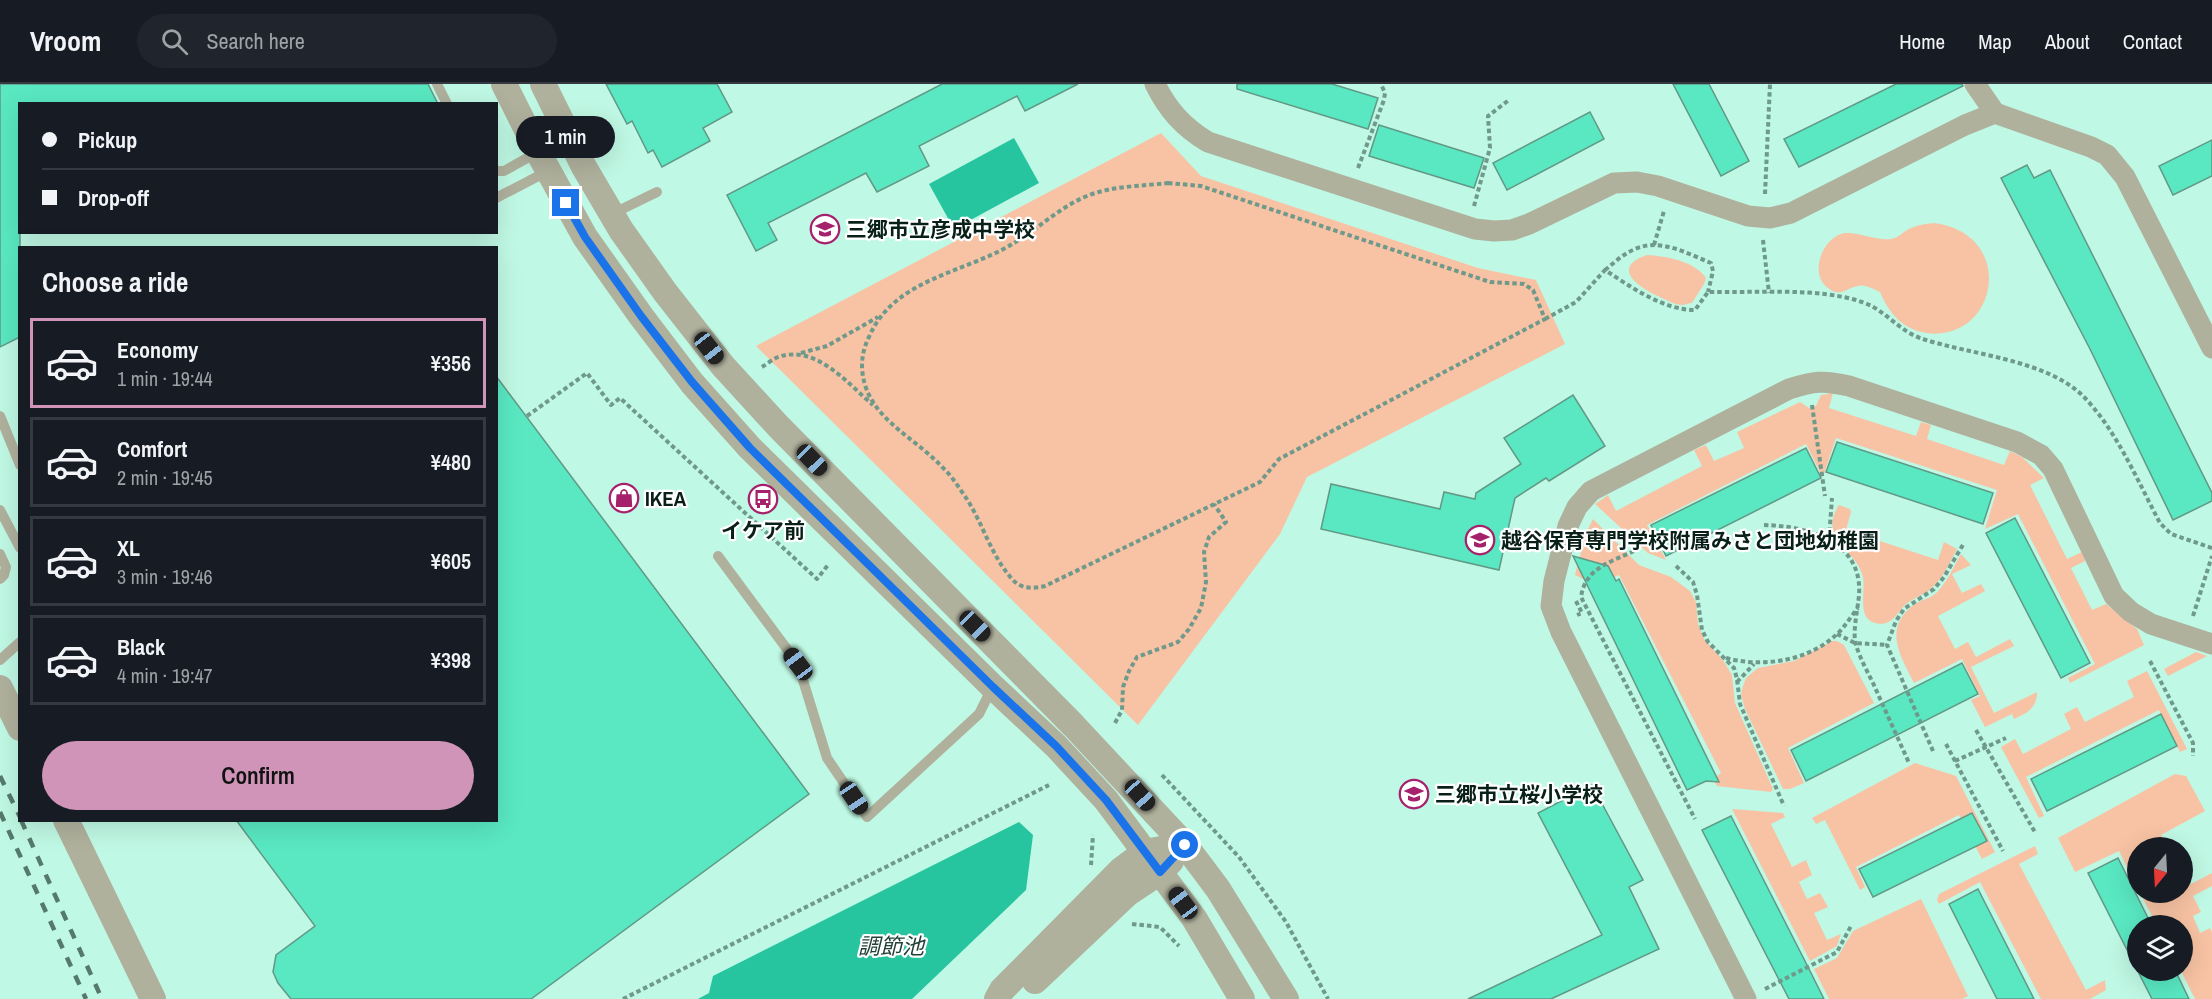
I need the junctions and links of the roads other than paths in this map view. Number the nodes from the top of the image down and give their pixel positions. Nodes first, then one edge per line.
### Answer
1 (437, 84) edge
2 (504, 84) edge
3 (543, 84) edge
4 (1155, 84) edge
5 (1975, 84) edge
6 (446, 102) edge
7 (1995, 113) junction
8 (543, 161) junction
9 (498, 171) edge
10 (657, 192) dead end
11 (498, 196) edge
12 (612, 214) junction
13 (2212, 348) edge
14 (0, 416) edge
15 (18, 460) edge
16 (0, 510) edge
17 (18, 544) edge
18 (0, 554) edge
19 (718, 556) dead end
20 (0, 579) edge
21 (18, 644) edge
22 (2212, 644) edge
23 (0, 660) edge
24 (993, 687) junction
25 (0, 688) edge
26 (18, 724) edge
27 (67, 822) edge
28 (1185, 845) junction
29 (1145, 852) junction
30 (1160, 872) junction
31 (1754, 994) edge
32 (153, 999) edge
33 (997, 999) edge
34 (1016, 999) edge
35 (1242, 999) edge
36 (1286, 999) edge

1 - 6 lane
2 - 8 street
3 - 12 street
4 - 7 street
5 - 7 street
7 - 13 street
8 - 9 lane
8 - 11 lane
8 - 24 street
10 - 12 lane
12 - 28 street
14 - 15 lane
16 - 17 lane
18 - 20 lane
19 - 24 lane
21 - 23 lane
22 - 31 street
24 - 29 street
25 - 26 street
27 - 32 street
28 - 29 street
28 - 30 street
28 - 36 street
29 - 30 street
29 - 33 street
30 - 34 street
30 - 35 street

